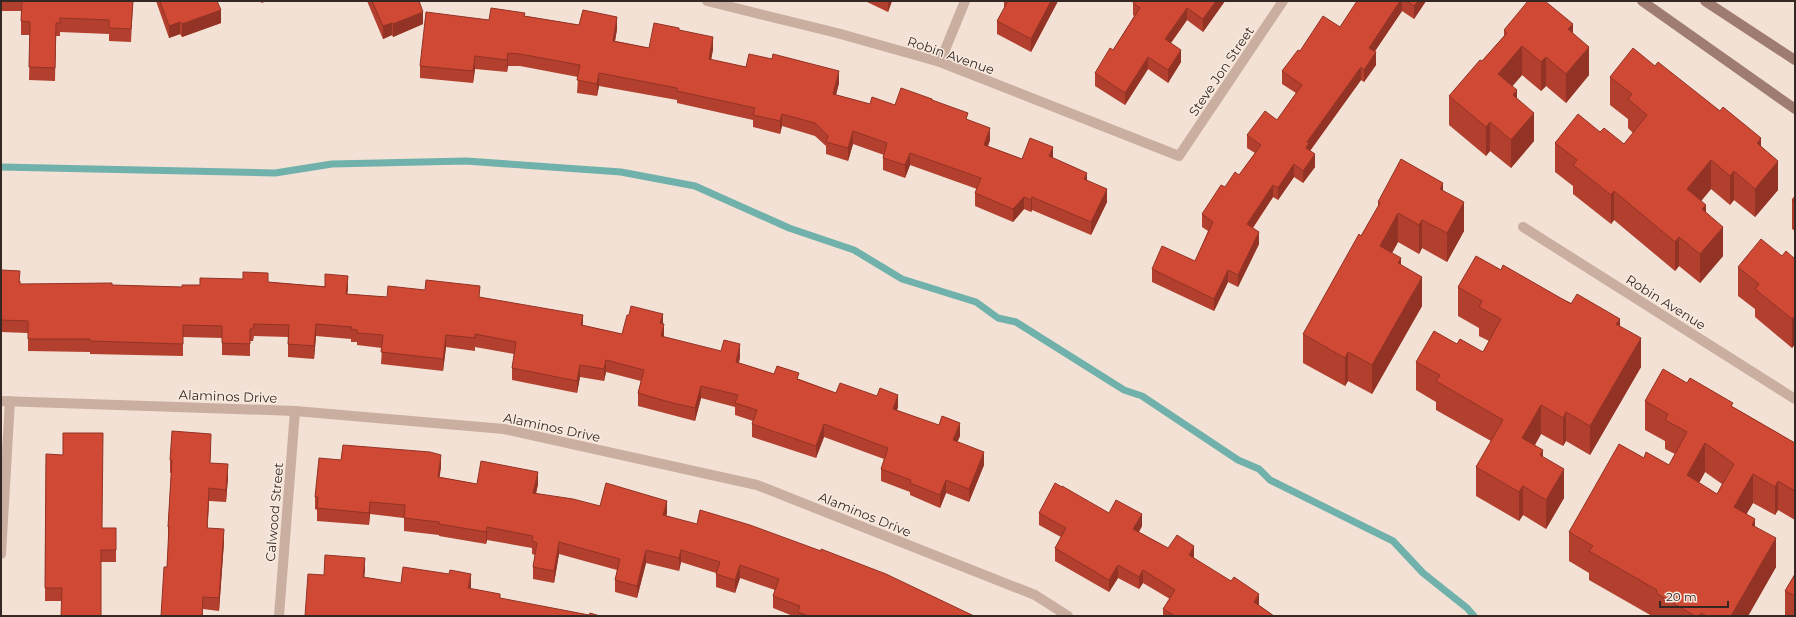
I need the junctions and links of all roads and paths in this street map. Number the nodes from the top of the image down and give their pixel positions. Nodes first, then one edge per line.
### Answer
1 (707, 1) edge
2 (965, 1) edge
3 (1283, 1) edge
4 (1642, 1) edge
5 (1704, 1) edge
6 (1795, 60) edge
7 (940, 62) junction
8 (1795, 109) edge
9 (1179, 156) joint
10 (1523, 227) dead end
11 (1795, 399) edge
12 (5, 401) edge
13 (295, 411) junction
14 (1, 554) edge
15 (279, 616) edge
16 (1068, 616) edge

1 - 7 street, Robin Avenue
2 - 7 street
3 - 9 street, Steve Jon Street
4 - 8 main road
5 - 6 main road
7 - 9 street, Robin Avenue
10 - 11 street, Robin Avenue
12 - 13 street, Alaminos Drive
12 - 14 street
13 - 15 street, Calwood Street
13 - 16 street, Alaminos Drive

